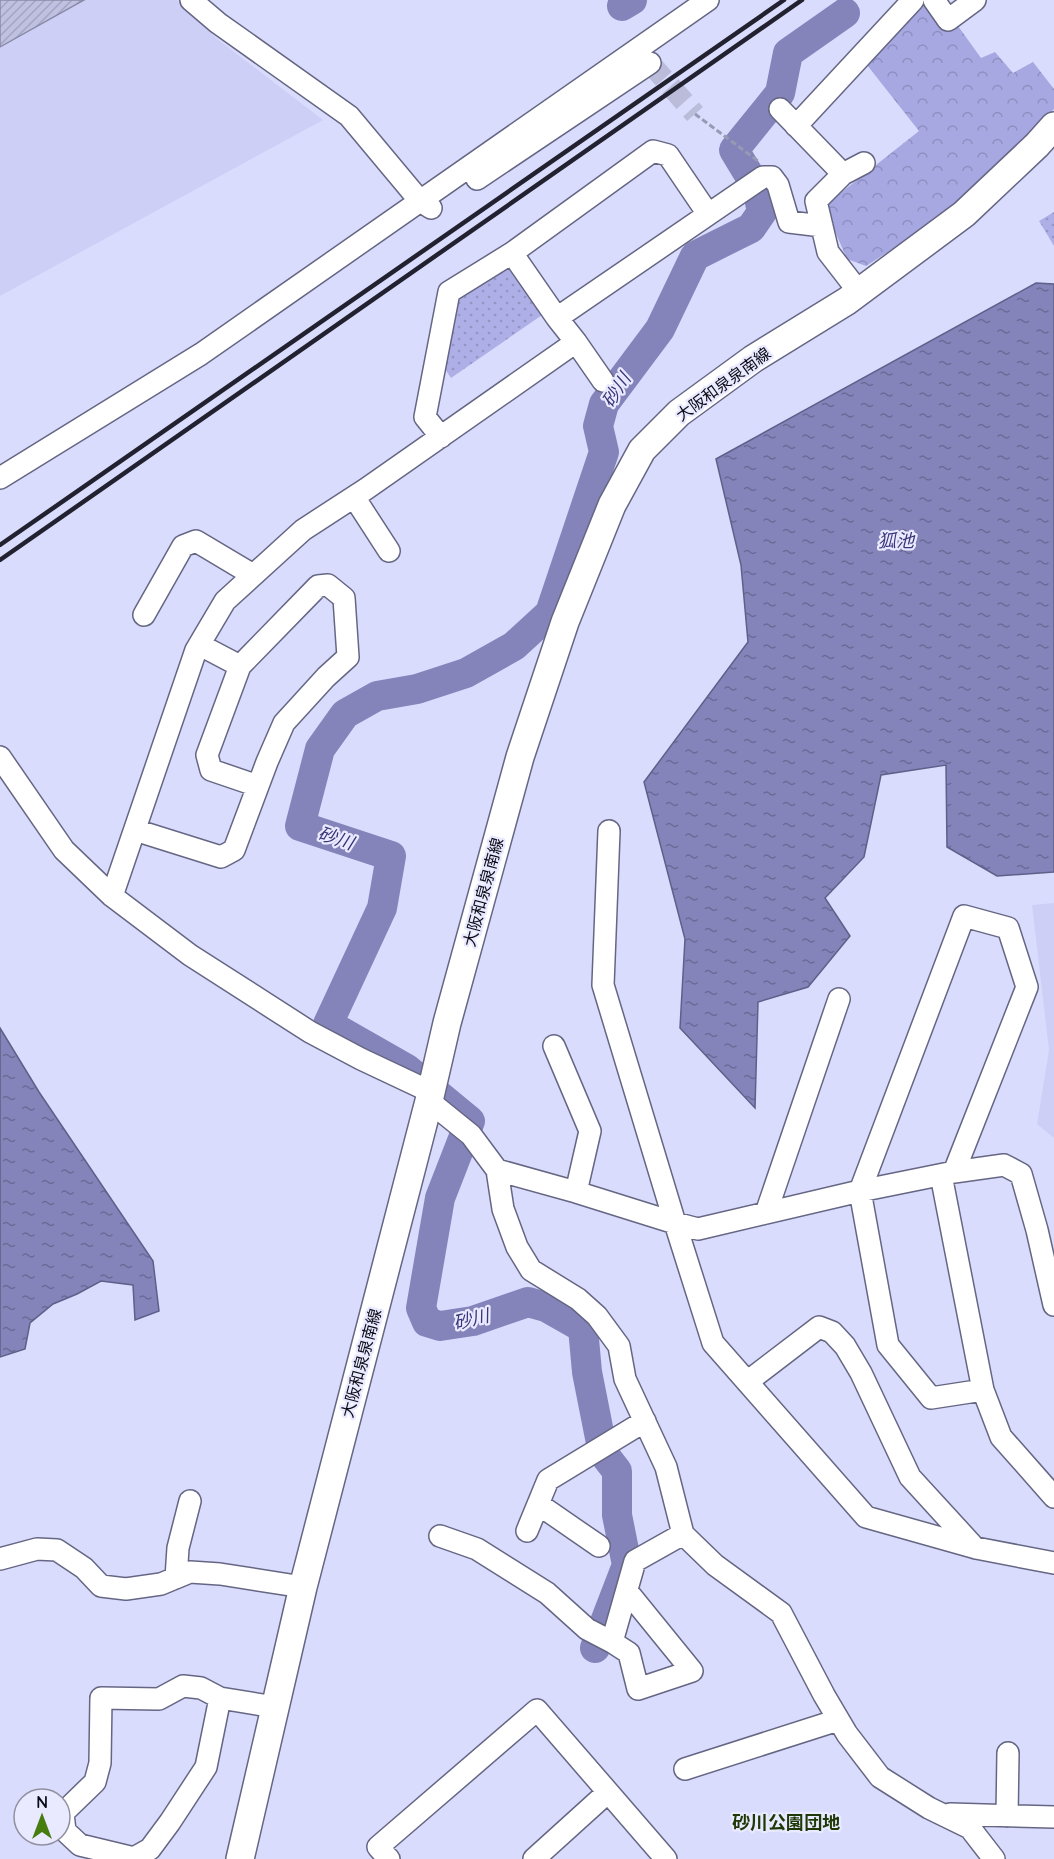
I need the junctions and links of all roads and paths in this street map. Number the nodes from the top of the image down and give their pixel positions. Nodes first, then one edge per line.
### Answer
1 (191, 0) edge
2 (708, 0) edge
3 (913, 0) edge
4 (934, 0) edge
5 (975, 0) edge
6 (650, 63) dead end
7 (780, 109) dead end
8 (695, 114) tunnel mouth
9 (796, 126) junction
10 (1054, 126) edge
11 (758, 161) dead end
12 (864, 163) dead end
13 (843, 174) junction
14 (420, 201) junction
15 (708, 214) junction
16 (822, 226) junction
17 (512, 253) junction
18 (859, 292) junction
19 (557, 318) junction
20 (576, 342) junction
21 (603, 381) dead end
22 (441, 437) junction
23 (0, 478) edge
24 (354, 496) junction
25 (389, 551) dead end
26 (253, 576) junction
27 (144, 615) dead end
28 (200, 645) junction
29 (240, 666) junction
30 (0, 757) edge
31 (258, 786) junction
32 (135, 830) junction
33 (609, 831) dead end
34 (112, 896) junction
35 (839, 999) dead end
36 (554, 1046) dead end
37 (430, 1097) junction
38 (497, 1170) junction
39 (947, 1174) junction
40 (860, 1191) junction
41 (576, 1192) junction
42 (766, 1213) junction
43 (675, 1223) junction
44 (1046, 1232) edge
45 (1054, 1305) edge
46 (747, 1382) junction
47 (983, 1389) junction
48 (645, 1421) junction
49 (1054, 1497) edge
50 (190, 1501) dead end
51 (538, 1504) junction
52 (527, 1531) dead end
53 (683, 1533) junction
54 (440, 1536) dead end
55 (599, 1546) dead end
56 (976, 1548) junction
57 (0, 1558) edge
58 (1054, 1563) edge
59 (176, 1578) junction
60 (303, 1587) junction
61 (627, 1591) junction
62 (612, 1642) junction
63 (220, 1698) junction
64 (275, 1707) junction
65 (838, 1720) junction
66 (1008, 1753) dead end
67 (685, 1769) dead end
68 (608, 1792) junction
69 (943, 1814) junction
70 (1007, 1816) junction
71 (1054, 1817) edge
72 (664, 1858) edge
73 (240, 1859) edge
74 (389, 1859) edge
75 (534, 1859) edge
76 (994, 1859) edge

1 - 14 street
2 - 14 street
3 - 9 street
4 - 5 street
6 - 14 street
7 - 9 street
8 - 11 path
9 - 13 street
10 - 18 main road, 大阪和泉泉南線
12 - 13 street
13 - 16 street
14 - 23 street
15 - 16 street
15 - 17 street
15 - 19 street
16 - 18 street
17 - 19 street
17 - 22 street
18 - 37 main road, 大阪和泉泉南線
19 - 20 street
20 - 21 street
20 - 22 street
22 - 24 street
24 - 25 street
24 - 26 street
26 - 27 street
26 - 28 street
28 - 29 street
28 - 32 street
29 - 31 street
29 - 31 street
30 - 34 street
31 - 32 street
32 - 34 street
33 - 43 street
34 - 37 street
35 - 42 street
36 - 41 street
37 - 38 street
37 - 60 main road, 大阪和泉泉南線
38 - 41 street
38 - 48 street
39 - 40 street
39 - 40 street
39 - 44 street
39 - 47 street
40 - 42 street
40 - 47 street
41 - 43 street
42 - 43 street
43 - 46 street
44 - 45 street
46 - 56 street
46 - 56 street
47 - 49 street
48 - 51 street
48 - 53 street
50 - 59 street
51 - 52 street
51 - 55 street
53 - 61 street
53 - 65 street
54 - 62 street
56 - 58 street
57 - 59 street
59 - 60 street
60 - 64 main road, 大阪和泉泉南線
61 - 62 street
61 - 62 street
63 - 63 street
63 - 64 street
64 - 73 main road, 大阪和泉泉南線
65 - 67 street
65 - 69 street
66 - 70 street
68 - 72 street
68 - 74 street
68 - 75 street
69 - 70 street
69 - 76 street
70 - 71 street

